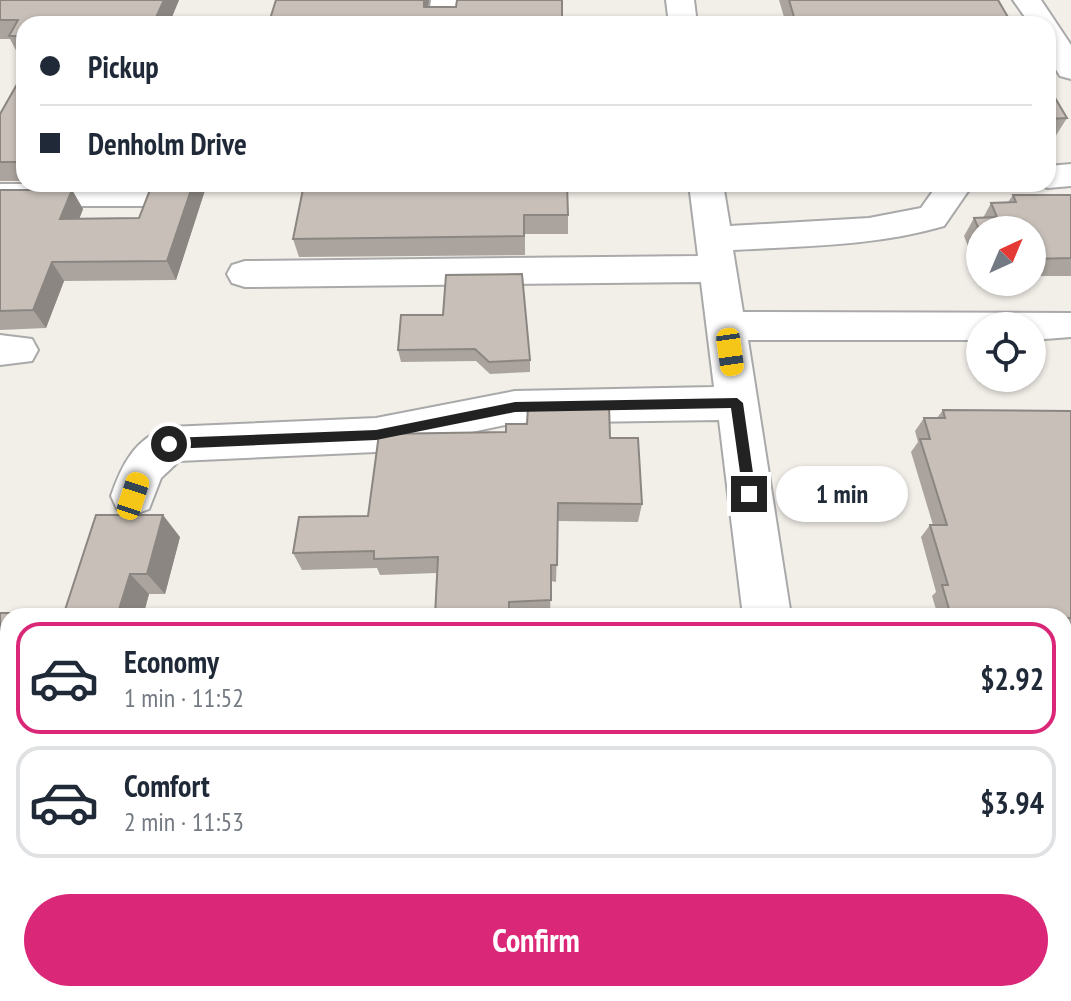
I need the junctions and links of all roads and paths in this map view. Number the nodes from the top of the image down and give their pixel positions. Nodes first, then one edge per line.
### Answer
1 (1056, 45) edge
2 (1071, 70) edge
3 (707, 192) edge
4 (950, 192) edge
5 (0, 195) edge
6 (162, 195) edge
7 (716, 254) junction
8 (245, 274) dead end
9 (1046, 325) edge
10 (1063, 325) dead end
11 (726, 326) junction
12 (966, 326) edge
13 (737, 403) junction
14 (133, 496) dead end
15 (766, 608) edge

1 - 2 street
3 - 7 street
4 - 7 street
5 - 6 street
7 - 8 street
7 - 11 street
9 - 10 street
11 - 12 street
11 - 13 street
13 - 14 street
13 - 15 street

